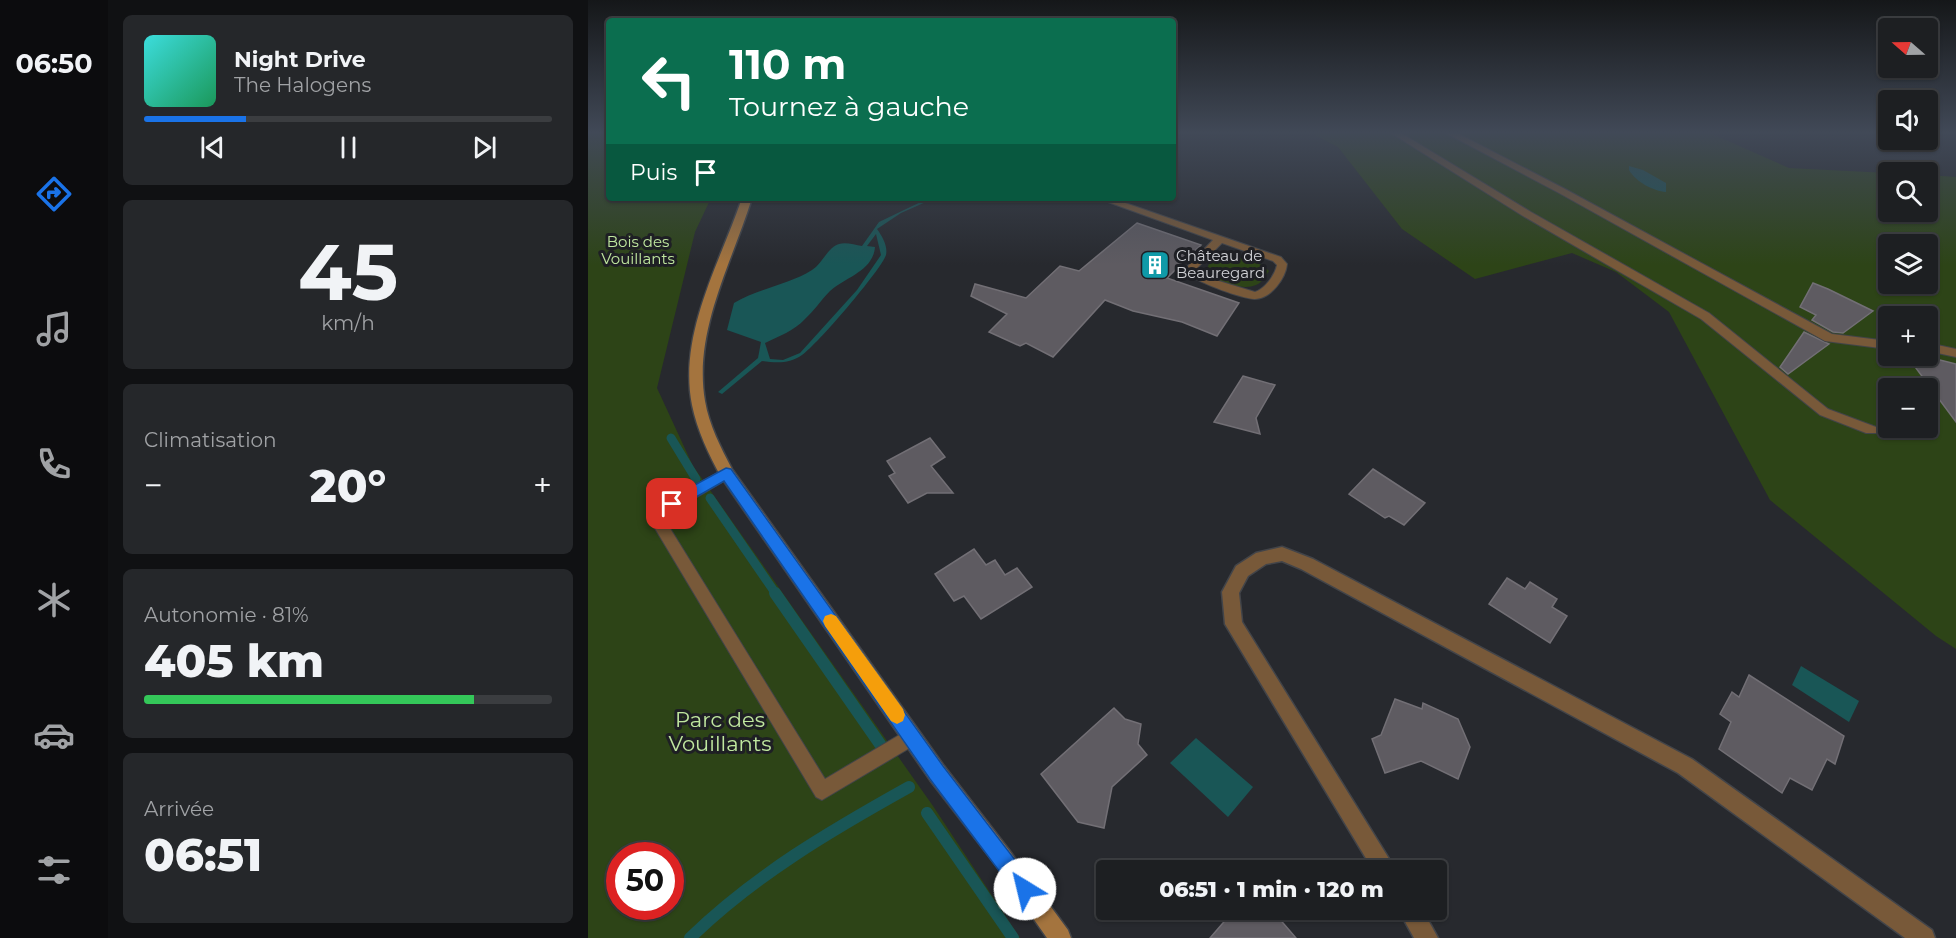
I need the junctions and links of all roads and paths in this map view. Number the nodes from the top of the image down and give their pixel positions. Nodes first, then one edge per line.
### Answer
1 (1466, 177) edge
2 (1535, 177) edge
3 (746, 201) edge
4 (1111, 201) edge
5 (1220, 239) junction
6 (1878, 344) edge
7 (1938, 349) edge
8 (1956, 353) edge
9 (1871, 430) dead end
10 (726, 473) junction
11 (912, 737) junction
12 (1379, 860) edge
13 (1416, 920) edge
14 (1060, 938) edge
15 (1427, 938) edge
16 (1924, 938) edge

1 - 9 lane
2 - 6 lane
3 - 10 main road
4 - 5 lane
5 - 5 lane
7 - 8 lane
10 - 11 main road
10 - 11 lane
11 - 14 main road
12 - 16 street
13 - 15 street

